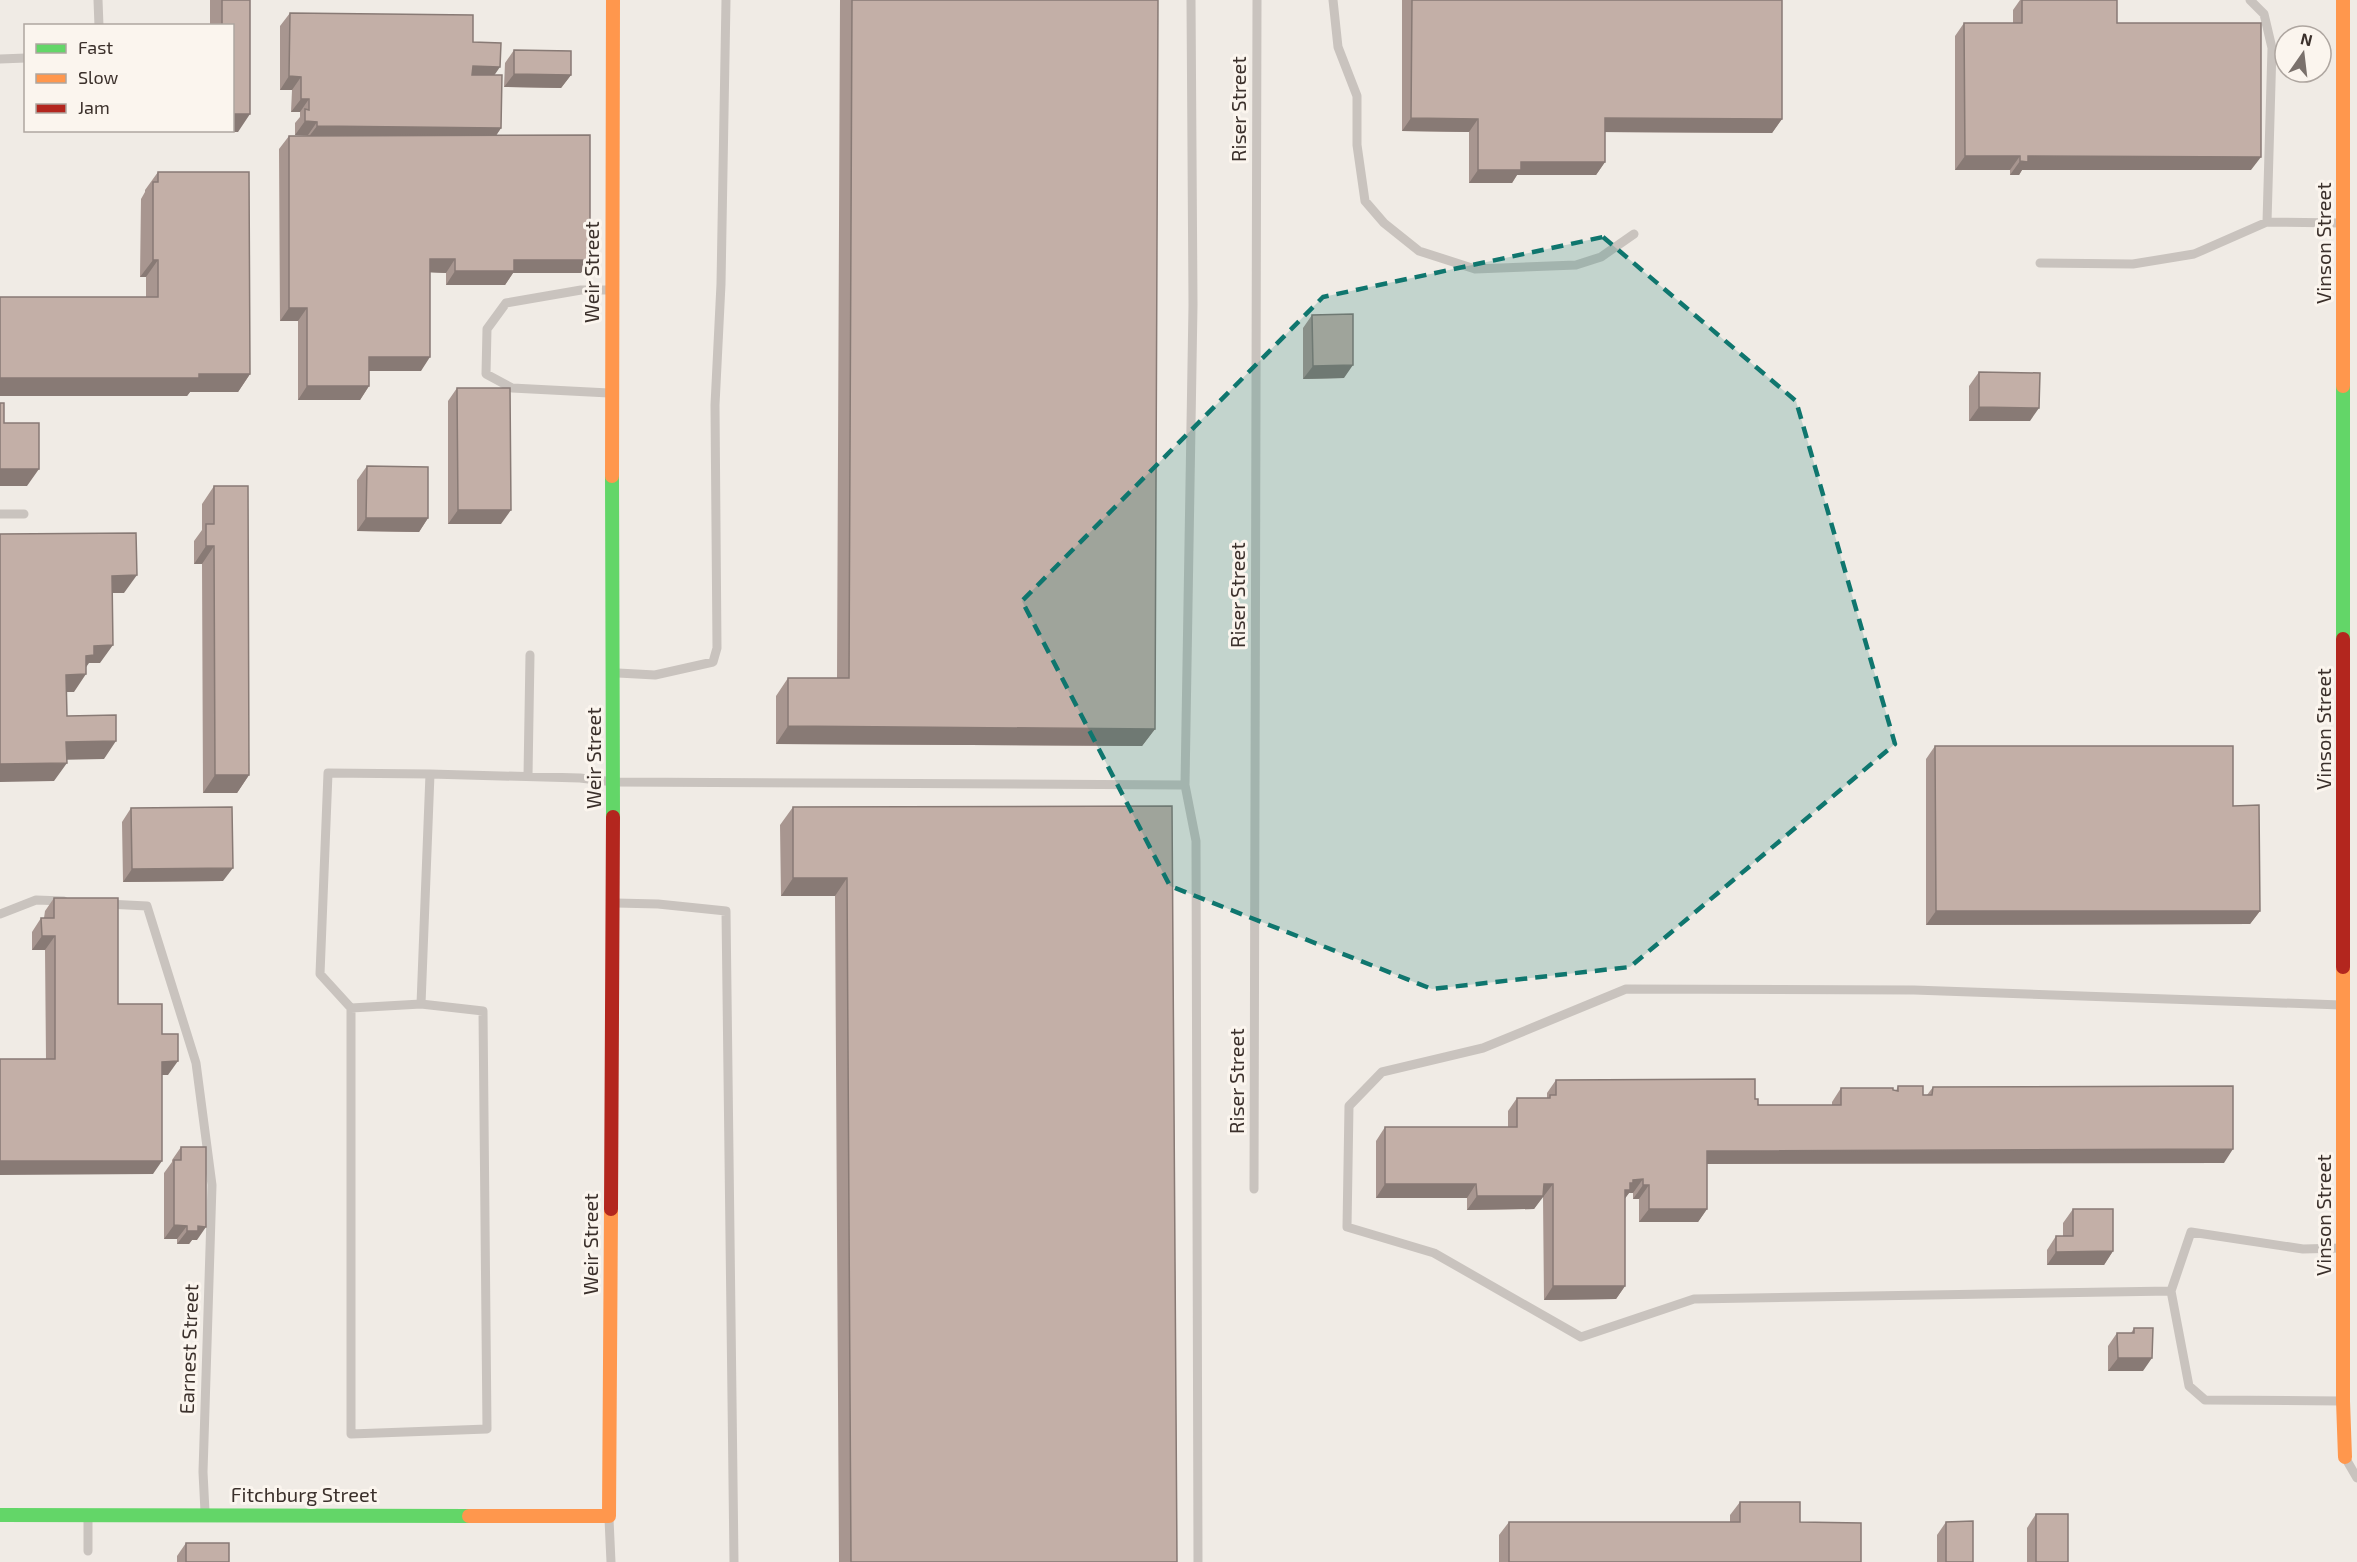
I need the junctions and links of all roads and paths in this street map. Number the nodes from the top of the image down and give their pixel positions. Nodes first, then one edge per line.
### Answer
1 (98, 0) edge
2 (613, 0) edge
3 (726, 0) edge
4 (1191, 0) edge
5 (1257, 0) edge
6 (1332, 0) edge
7 (2250, 0) edge
8 (2343, 0) edge
9 (99, 24) edge
10 (24, 58) edge
11 (0, 59) edge
12 (2267, 222) junction
13 (2344, 223) junction
14 (1634, 234) dead end
15 (2040, 263) dead end
16 (612, 290) junction
17 (611, 393) junction
18 (0, 514) edge
19 (24, 514) dead end
20 (530, 655) dead end
21 (614, 673) junction
22 (430, 774) junction
23 (528, 777) junction
24 (614, 782) junction
25 (1185, 785) junction
26 (69, 901) edge
27 (92, 903) edge
28 (613, 903) junction
29 (0, 914) edge
30 (421, 1004) junction
31 (2343, 1005) junction
32 (351, 1008) junction
33 (1254, 1189) dead end
34 (2343, 1248) junction
35 (2171, 1292) junction
36 (2343, 1401) junction
37 (2345, 1457) joint
38 (2357, 1478) edge
39 (0, 1515) edge
40 (88, 1515) junction
41 (205, 1515) junction
42 (609, 1516) junction
43 (88, 1551) dead end
44 (610, 1562) edge
45 (734, 1562) edge
46 (1198, 1562) edge

1 - 9 lane
2 - 16 street, Weir Street
3 - 21 lane
4 - 25 lane
5 - 33 lane, Riser Street
6 - 14 lane
7 - 12 lane
8 - 13 street, Vinson Street
10 - 11 lane
12 - 13 lane
12 - 15 lane
13 - 31 street, Vinson Street
16 - 17 street, Weir Street
16 - 17 lane
17 - 21 street, Weir Street
18 - 19 lane
20 - 23 lane
21 - 24 street, Weir Street
22 - 23 lane
22 - 30 lane
22 - 32 lane
23 - 24 lane
24 - 25 lane
24 - 28 street, Weir Street
25 - 46 lane
26 - 29 lane
27 - 41 lane, Earnest Street
28 - 42 street, Weir Street
28 - 45 lane
30 - 32 lane
30 - 32 lane
31 - 34 street, Vinson Street
31 - 35 lane
34 - 35 lane
34 - 36 street, Vinson Street
35 - 36 lane
36 - 37 street, Vinson Street
37 - 38 lane
39 - 40 street, Fitchburg Street
40 - 41 street, Fitchburg Street
40 - 43 lane
41 - 42 street, Fitchburg Street
42 - 44 lane

